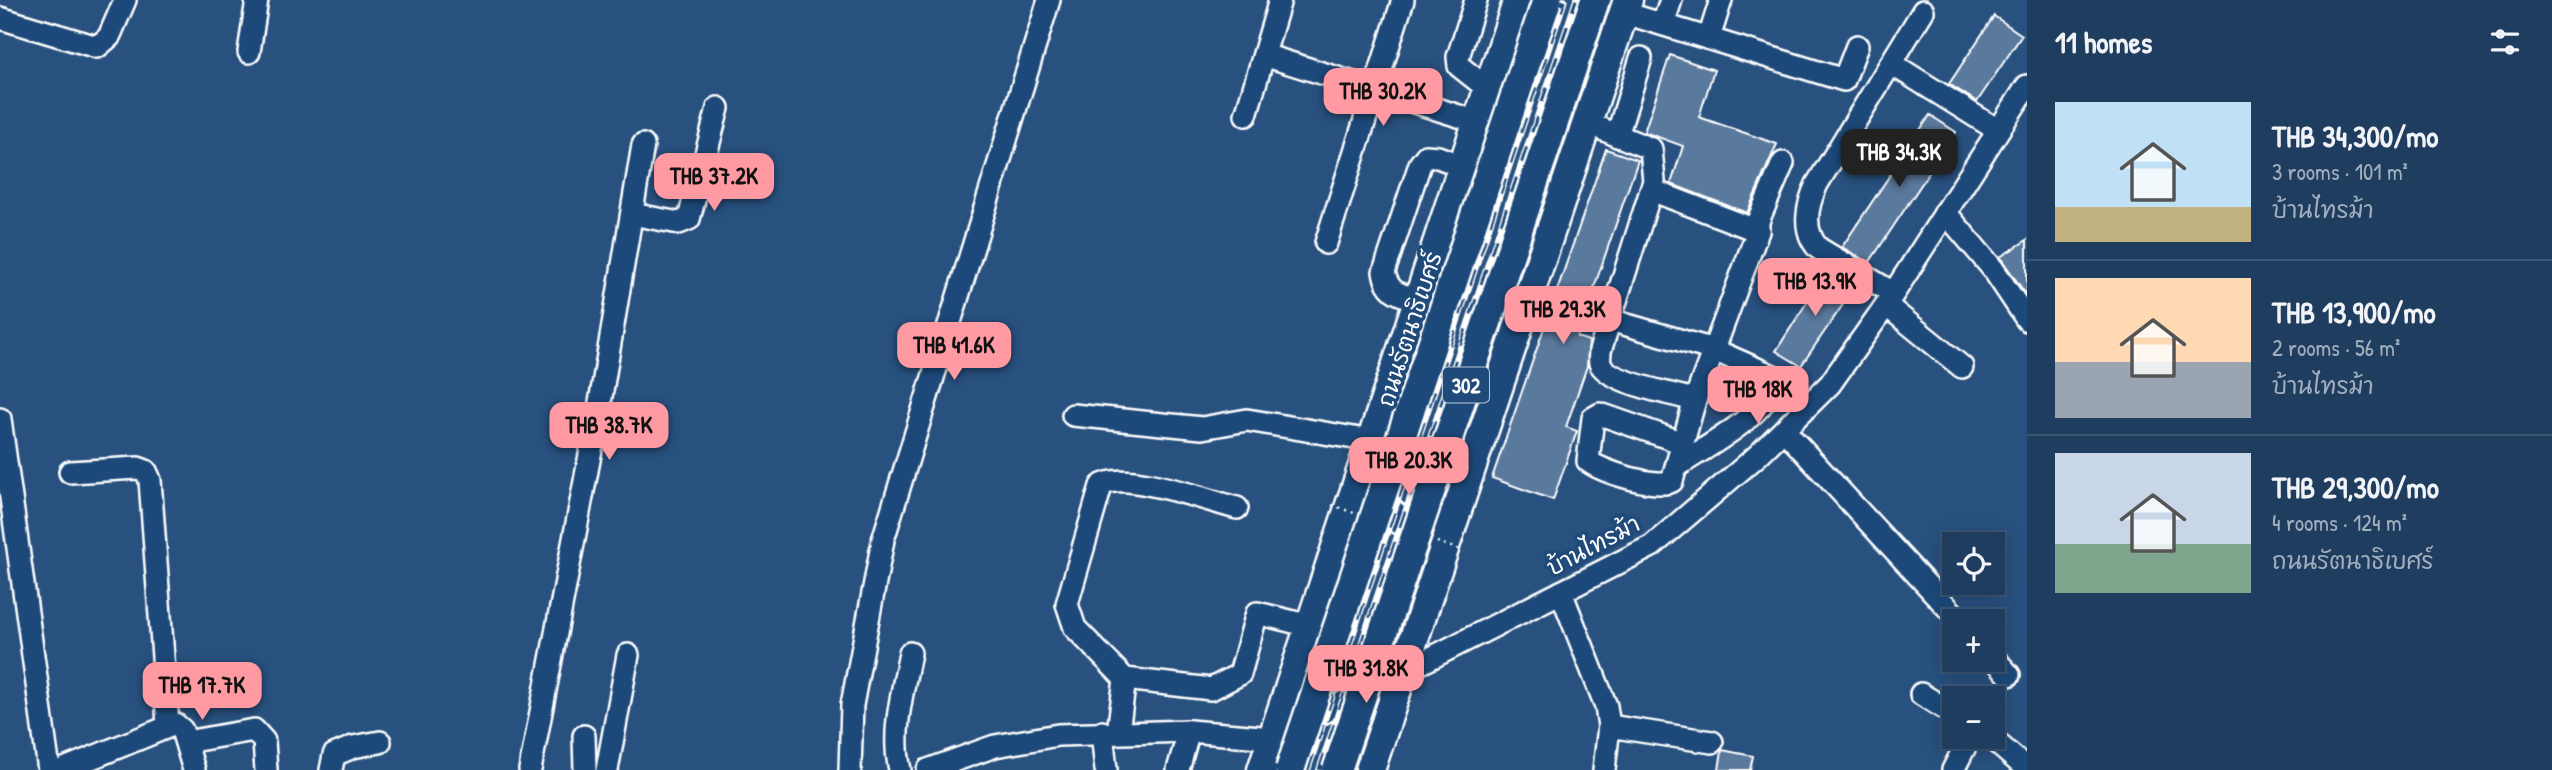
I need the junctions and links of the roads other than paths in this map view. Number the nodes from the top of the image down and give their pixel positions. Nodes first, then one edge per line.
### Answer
1 (125, 0) edge
2 (257, 0) edge
3 (1049, 0) edge
4 (1280, 0) edge
5 (1403, 0) edge
6 (1476, 0) edge
7 (1518, 0) edge
8 (1547, 0) edge
9 (1595, 0) edge
10 (1671, 0) edge
11 (1721, 0) edge
12 (1626, 6) edge
13 (6, 12) edge
14 (1923, 12) dead end
15 (1663, 24) junction
16 (1709, 38) junction
17 (1857, 46) dead end
18 (249, 52) dead end
19 (1264, 55) junction
20 (1641, 58) dead end
21 (1892, 64) junction
22 (2027, 86) edge
23 (1488, 89) junction
24 (1373, 91) junction
25 (718, 108) dead end
26 (1246, 115) dead end
27 (1478, 122) junction
28 (1587, 123) junction
29 (1996, 129) junction
30 (1617, 136) junction
31 (643, 145) dead end
32 (1783, 163) dead end
33 (1464, 167) junction
34 (1651, 190) junction
35 (1945, 212) junction
36 (632, 214) junction
37 (1758, 230) junction
38 (1326, 243) dead end
39 (1889, 299) junction
40 (1418, 300) junction
41 (1610, 320) junction
42 (2027, 320) edge
43 (1714, 350) junction
44 (1962, 368) dead end
45 (1695, 400) junction
46 (1073, 415) dead end
47 (0, 419) edge
48 (1784, 430) junction
49 (1683, 443) junction
50 (1369, 450) junction
51 (1676, 467) junction
52 (70, 472) dead end
53 (1465, 493) junction
54 (1237, 508) dead end
55 (1560, 592) junction
56 (1949, 609) edge
57 (1310, 626) junction
58 (910, 653) dead end
59 (628, 655) dead end
60 (2005, 670) edge
61 (1402, 675) junction
62 (2009, 675) dead end
63 (1125, 679) junction
64 (1921, 694) dead end
65 (1942, 707) edge
66 (168, 725) junction
67 (1609, 726) junction
68 (1189, 731) junction
69 (1110, 732) junction
70 (584, 736) dead end
71 (1273, 738) junction
72 (186, 742) junction
73 (380, 742) dead end
74 (1712, 742) dead end
75 (1964, 749) edge
76 (2004, 749) edge
77 (845, 769) edge
78 (2027, 769) edge
79 (49, 770) edge
80 (62, 770) edge
81 (194, 770) edge
82 (266, 770) edge
83 (331, 770) edge
84 (530, 770) edge
85 (585, 770) edge
86 (607, 770) edge
87 (900, 770) edge
88 (928, 770) edge
89 (1106, 770) edge
90 (1178, 770) edge
91 (1262, 770) edge
92 (1290, 770) edge
93 (1337, 770) edge
94 (1370, 770) edge
95 (1604, 770) edge
96 (1953, 770) edge

1 - 13 street
2 - 18 street
3 - 77 street
4 - 19 street
5 - 24 street
6 - 23 street
7 - 23 main road, ถนนรัตนาธิเบศร์
8 - 92 main road, ถนนรัตนาธิเบศร์ / 302, bridge
9 - 93 main road, 302, bridge
10 - 15 street
11 - 16 street
12 - 15 street
12 - 28 main road, 302
14 - 21 street
15 - 16 street
16 - 17 street
19 - 24 street
19 - 26 street
20 - 30 street
21 - 29 street
21 - 39 street
22 - 29 street, บ้านไทรม้า
23 - 27 main road, ถนนรัตนาธิเบศร์
24 - 27 street
24 - 38 street
25 - 36 street
27 - 33 main road, ถนนรัตนาธิเบศร์
28 - 30 street
28 - 53 main road, 302
29 - 35 street, บ้านไทรม้า
30 - 34 street
31 - 36 street
32 - 37 street
33 - 40 main road, ถนนรัตนาธิเบศร์
33 - 40 street
34 - 37 street
34 - 41 street
35 - 39 street, บ้านไทรม้า
35 - 42 street
36 - 84 street
37 - 43 street
39 - 44 street
39 - 48 street, บ้านไทรม้า
40 - 50 main road, ถนนรัตนาธิเบศร์
41 - 43 street
41 - 45 street
43 - 45 street
43 - 51 street
45 - 49 street
46 - 50 street
47 - 79 street
48 - 55 street, บ้านไทรม้า
48 - 56 street
49 - 51 street
49 - 51 street
50 - 53 main road
50 - 57 main road, ถนนรัตนาธิเบศร์
52 - 66 street
53 - 61 main road, 302
54 - 63 street
55 - 61 street, บ้านไทรม้า
55 - 67 street
57 - 63 street
57 - 71 main road, ถนนรัตนาธิเบศร์
58 - 87 street
59 - 86 street
60 - 62 street
61 - 71 street
61 - 94 main road, 302
63 - 69 street
64 - 65 street
66 - 72 street
66 - 80 street
67 - 74 street
67 - 95 street
68 - 69 street
68 - 71 street
68 - 90 street
69 - 88 street
69 - 89 street
70 - 85 street
71 - 91 main road, ถนนรัตนาธิเบศร์
72 - 81 street
72 - 82 street
73 - 83 street
75 - 96 street
76 - 78 street

